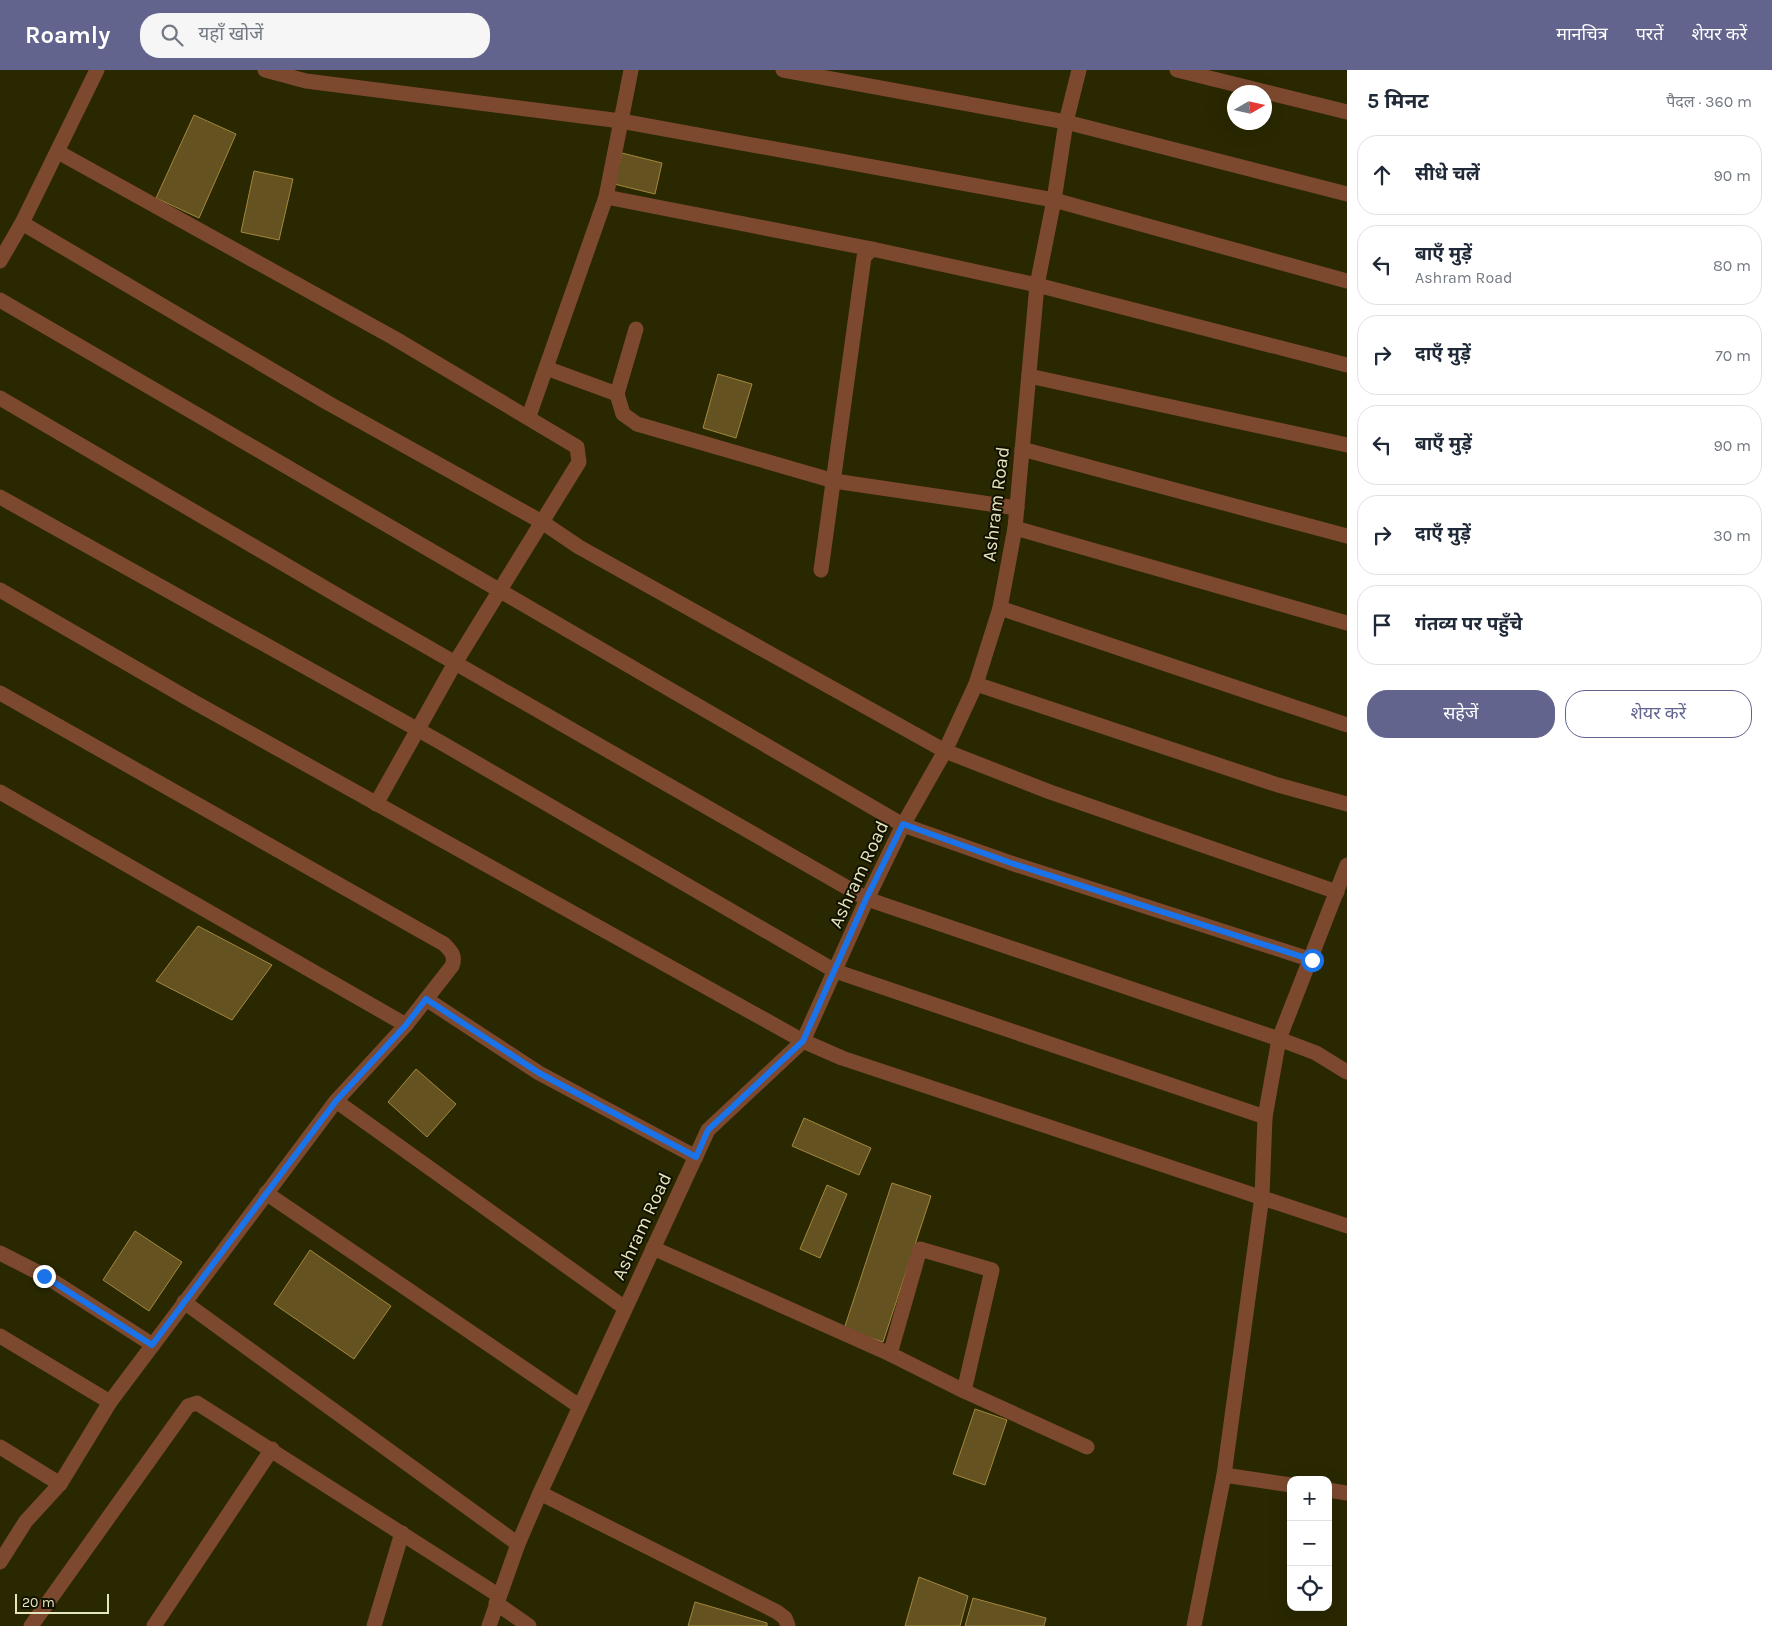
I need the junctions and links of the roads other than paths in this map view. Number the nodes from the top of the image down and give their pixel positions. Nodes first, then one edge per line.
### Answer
1 (98, 70) edge
2 (265, 70) edge
3 (631, 70) edge
4 (783, 70) edge
5 (1079, 70) edge
6 (1177, 70) edge
7 (1347, 112) edge
8 (621, 120) junction
9 (1066, 122) junction
10 (58, 152) junction
11 (1347, 194) edge
12 (606, 197) junction
13 (1054, 200) junction
14 (22, 223) junction
15 (872, 249) junction
16 (0, 261) edge
17 (1347, 281) edge
18 (1038, 285) junction
19 (0, 300) edge
20 (636, 329) dead end
21 (1347, 365) edge
22 (546, 368) junction
23 (1029, 376) junction
24 (617, 394) junction
25 (0, 398) edge
26 (529, 416) junction
27 (1347, 445) edge
28 (1022, 449) junction
29 (834, 481) junction
30 (0, 497) edge
31 (1017, 508) junction
32 (542, 522) junction
33 (1015, 528) junction
34 (1347, 536) edge
35 (821, 570) dead end
36 (0, 590) edge
37 (499, 591) junction
38 (1000, 608) junction
39 (1347, 623) edge
40 (455, 663) junction
41 (976, 684) junction
42 (0, 693) edge
43 (1347, 725) edge
44 (418, 730) junction
45 (945, 751) junction
46 (0, 792) edge
47 (376, 804) junction
48 (1347, 804) edge
49 (903, 824) junction
50 (1347, 865) edge
51 (1337, 892) junction
52 (866, 899) junction
53 (1312, 960) junction
54 (835, 971) junction
55 (426, 999) junction
56 (406, 1025) junction
57 (1279, 1039) junction
58 (803, 1041) junction
59 (1347, 1072) edge
60 (336, 1101) junction
61 (1265, 1117) junction
62 (696, 1157) junction
63 (266, 1193) junction
64 (1262, 1196) junction
65 (1347, 1226) edge
66 (653, 1248) junction
67 (0, 1253) edge
68 (184, 1302) junction
69 (625, 1308) junction
70 (0, 1336) edge
71 (152, 1345) junction
72 (890, 1354) junction
73 (964, 1391) junction
74 (110, 1402) junction
75 (579, 1406) junction
76 (0, 1447) edge
77 (1087, 1447) dead end
78 (272, 1449) junction
79 (1224, 1475) junction
80 (60, 1484) junction
81 (1287, 1484) edge
82 (1332, 1491) edge
83 (540, 1493) junction
84 (1347, 1493) edge
85 (402, 1533) junction
86 (518, 1544) junction
87 (1, 1558) edge
88 (497, 1599) junction
89 (31, 1626) edge
90 (154, 1626) edge
91 (374, 1626) edge
92 (489, 1626) edge
93 (529, 1626) edge
94 (788, 1626) edge
95 (1194, 1626) edge

1 - 10 street
2 - 8 street
3 - 8 street
4 - 9 street
5 - 9 street, Ashram Road
6 - 7 street
8 - 12 street
8 - 13 street
9 - 11 street
9 - 13 street, Ashram Road
10 - 14 street
10 - 26 street
12 - 15 street
12 - 22 street
13 - 17 street
13 - 18 street, Ashram Road
14 - 16 street
14 - 32 street
15 - 18 street
15 - 29 street
18 - 21 street
18 - 23 street, Ashram Road
19 - 37 street
20 - 24 street
22 - 24 street
22 - 26 street
23 - 27 street
23 - 28 street, Ashram Road
24 - 29 street
25 - 40 street
26 - 32 street
28 - 31 street, Ashram Road
28 - 34 street
29 - 31 street
29 - 35 street
30 - 44 street
31 - 33 street, Ashram Road
32 - 37 street
32 - 45 street
33 - 38 street, Ashram Road
33 - 39 street
36 - 47 street
37 - 40 street
37 - 49 street
38 - 41 street, Ashram Road
38 - 43 street
40 - 44 street
40 - 52 street
41 - 45 street, Ashram Road
41 - 48 street
42 - 55 street
44 - 47 street
44 - 54 street
45 - 49 street, Ashram Road
45 - 51 street
46 - 56 street
47 - 58 street
49 - 52 street, Ashram Road
49 - 53 street
50 - 51 street
51 - 53 street
52 - 54 street, Ashram Road
52 - 57 street
53 - 57 street
54 - 58 street, Ashram Road
54 - 61 street
55 - 56 street
55 - 62 street
56 - 60 street
57 - 59 street
57 - 61 street
58 - 62 street, Ashram Road
58 - 64 street
60 - 63 street
60 - 69 street
61 - 64 street
62 - 66 street, Ashram Road
63 - 68 street
63 - 75 street
64 - 65 street
64 - 79 street
66 - 69 street, Ashram Road
66 - 72 street
67 - 71 street
68 - 71 street
68 - 86 street
69 - 75 street, Ashram Road
70 - 74 street
71 - 74 street
72 - 73 street
72 - 73 street
73 - 77 street
74 - 80 street
75 - 83 street, Ashram Road
76 - 80 street
78 - 85 street
78 - 89 street
78 - 90 street
79 - 81 street
79 - 95 street
80 - 87 street
82 - 84 street
83 - 86 street, Ashram Road
83 - 94 street
85 - 88 street
85 - 91 street
86 - 88 street, Ashram Road
88 - 92 street, Ashram Road
88 - 93 street

